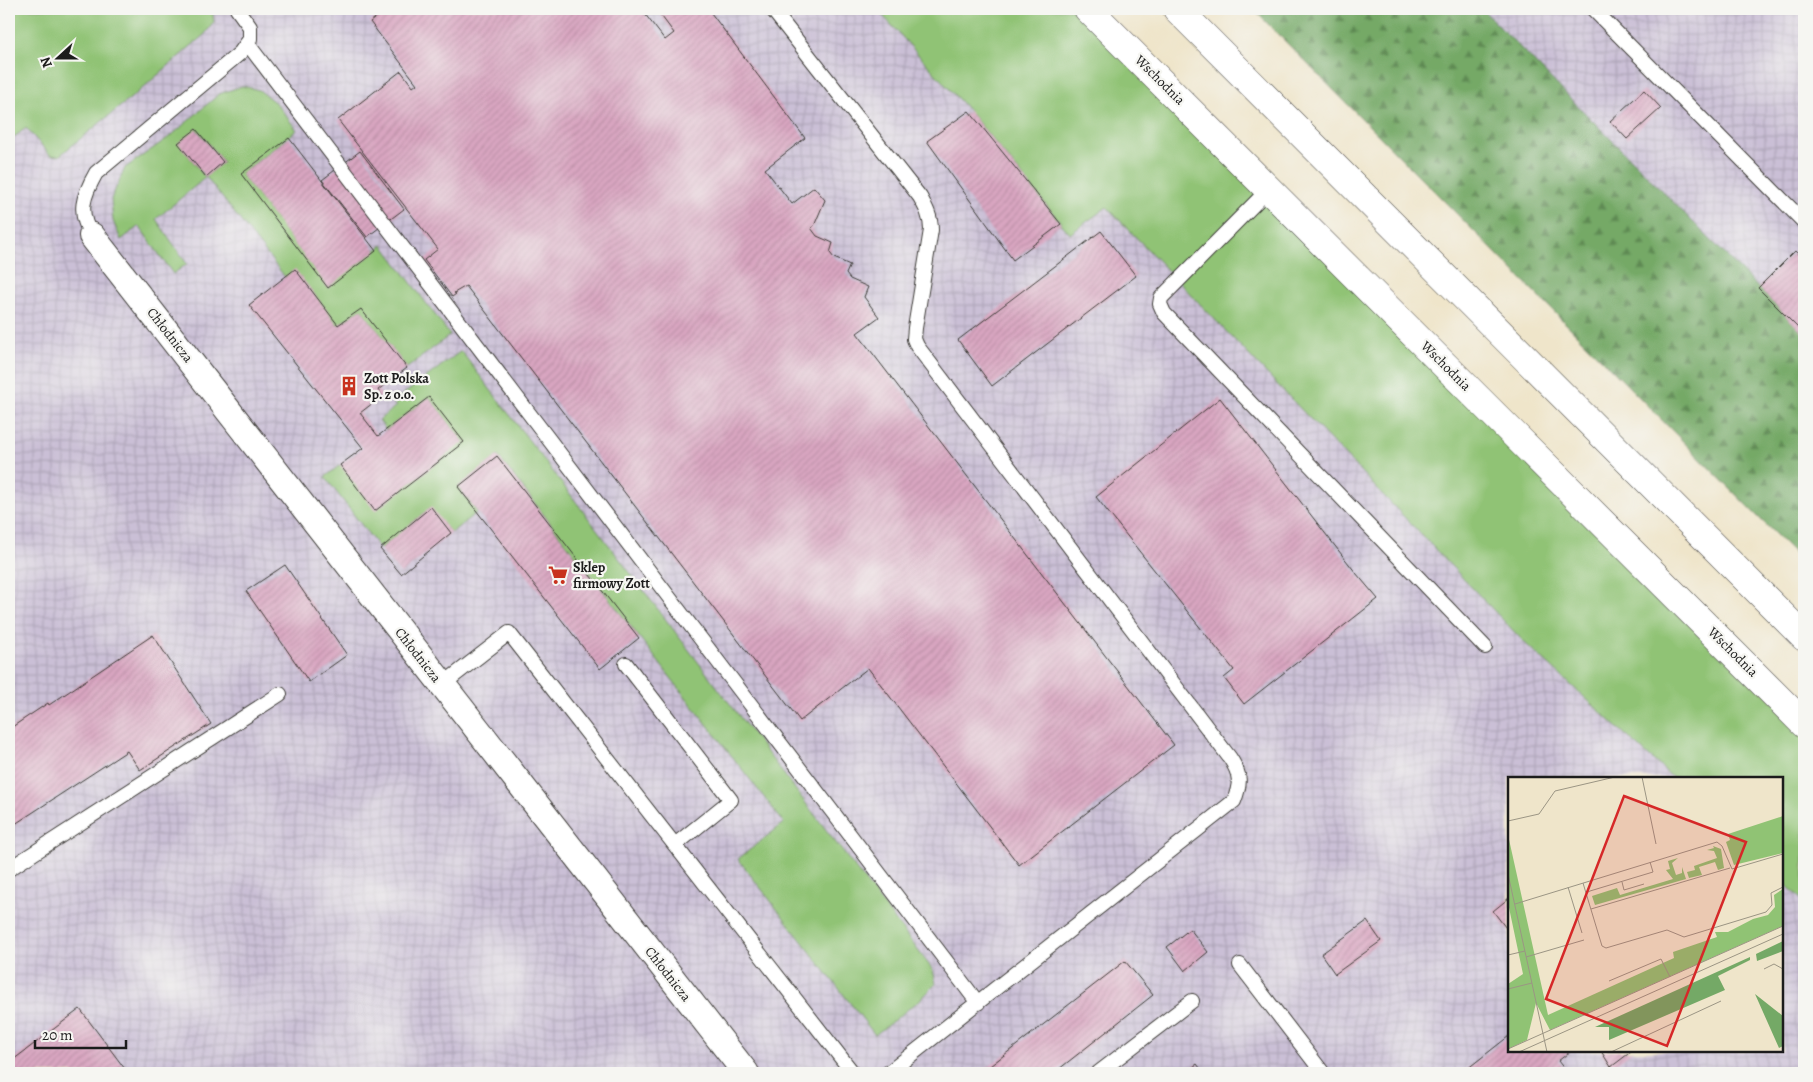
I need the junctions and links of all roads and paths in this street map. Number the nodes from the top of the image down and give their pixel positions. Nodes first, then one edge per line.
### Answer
1 (236, 9) edge
2 (772, 9) edge
3 (1088, 9) edge
4 (1177, 9) edge
5 (1593, 9) edge
6 (247, 43) junction
7 (1269, 189) junction
8 (1804, 222) edge
9 (92, 236) joint
10 (1804, 637) edge
11 (1485, 647) dead end
12 (626, 664) dead end
13 (442, 685) junction
14 (280, 694) dead end
15 (1804, 724) edge
16 (674, 845) junction
17 (9, 869) edge
18 (1240, 964) dead end
19 (1192, 1001) dead end
20 (978, 1003) junction
21 (746, 1073) edge
22 (853, 1073) edge
23 (888, 1073) edge
24 (1098, 1073) edge
25 (1323, 1073) edge

1 - 6 lane
2 - 20 lane
3 - 7 street, Wschodnia
4 - 10 street
5 - 8 lane
6 - 9 lane
6 - 20 lane
7 - 11 lane
7 - 15 street, Wschodnia
9 - 13 street, Chłodnicza
12 - 16 lane
13 - 16 lane
13 - 21 street, Chłodnicza
14 - 17 lane
16 - 22 lane
18 - 25 lane
19 - 24 lane
20 - 23 lane

